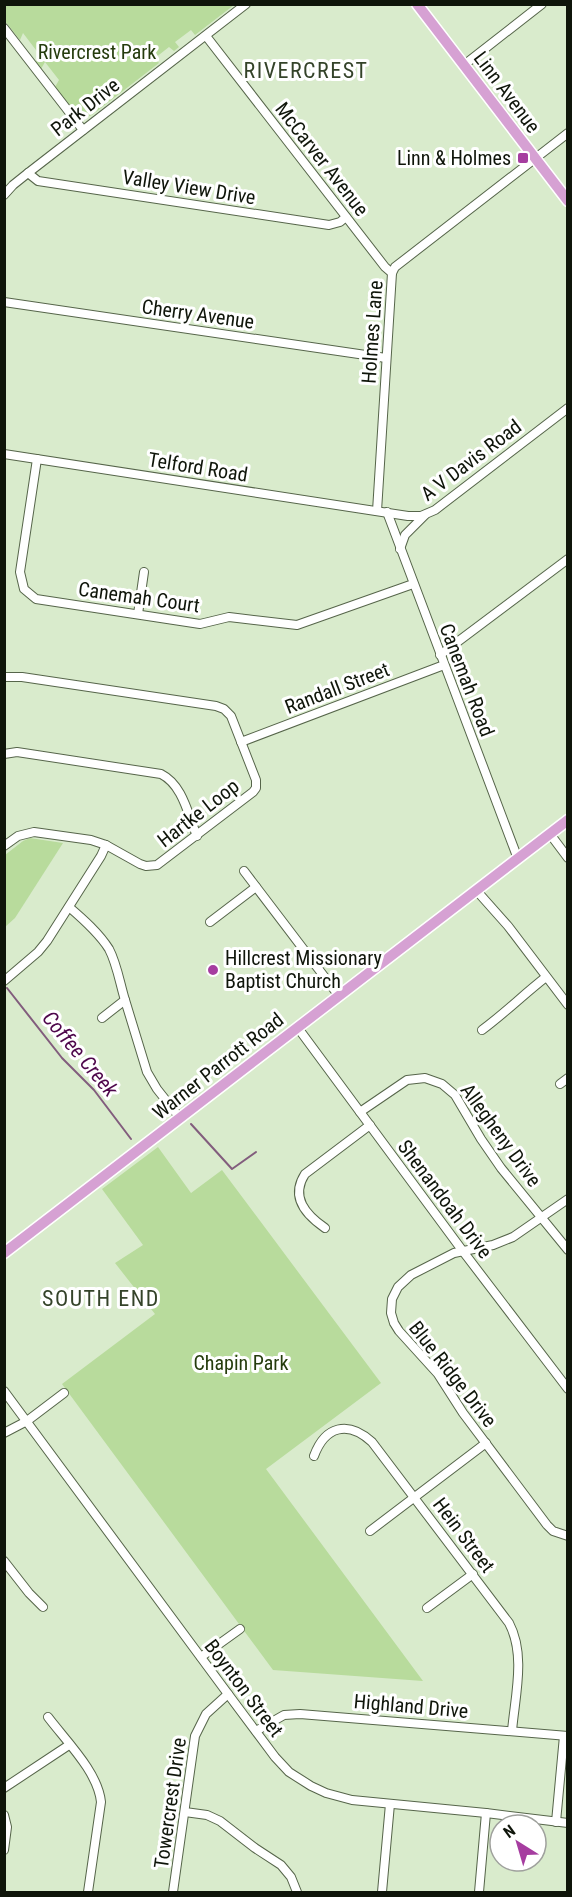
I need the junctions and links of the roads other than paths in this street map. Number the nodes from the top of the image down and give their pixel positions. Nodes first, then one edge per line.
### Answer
1 (246, 4) edge
2 (417, 4) edge
3 (542, 4) edge
4 (4, 28) edge
5 (206, 36) junction
6 (464, 65) junction
7 (83, 130) junction
8 (567, 133) edge
9 (535, 159) junction
10 (28, 173) junction
11 (5, 193) edge
12 (567, 201) edge
13 (346, 217) junction
14 (392, 273) junction
15 (4, 302) edge
16 (386, 358) junction
17 (567, 408) edge
18 (4, 454) edge
19 (37, 459) junction
20 (377, 511) junction
21 (387, 512) junction
22 (425, 515) junction
23 (400, 549) junction
24 (567, 559) edge
25 (144, 572) dead end
26 (413, 584) junction
27 (138, 614) junction
28 (440, 655) junction
29 (444, 665) junction
30 (4, 677) edge
31 (241, 742) junction
32 (4, 754) edge
33 (567, 820) edge
34 (550, 834) junction
35 (197, 836) junction
36 (106, 845) junction
37 (4, 846) edge
38 (567, 858) edge
39 (518, 859) junction
40 (244, 871) dead end
41 (256, 887) junction
42 (476, 890) junction
43 (69, 907) junction
44 (210, 922) dead end
45 (546, 977) junction
46 (4, 981) edge
47 (339, 996) junction
48 (125, 1000) junction
49 (567, 1005) edge
50 (102, 1018) dead end
51 (298, 1028) junction
52 (482, 1030) dead end
53 (567, 1078) edge
54 (560, 1084) dead end
55 (360, 1112) junction
56 (180, 1118) junction
57 (370, 1125) junction
58 (567, 1199) edge
59 (542, 1218) junction
60 (326, 1228) dead end
61 (462, 1250) junction
62 (567, 1250) edge
63 (4, 1253) edge
64 (567, 1389) edge
65 (4, 1391) edge
66 (64, 1393) dead end
67 (27, 1421) junction
68 (4, 1433) edge
69 (486, 1443) junction
70 (314, 1456) dead end
71 (415, 1497) junction
72 (370, 1531) dead end
73 (567, 1536) edge
74 (4, 1561) edge
75 (473, 1574) junction
76 (43, 1607) dead end
77 (427, 1608) dead end
78 (240, 1629) dead end
79 (201, 1658) junction
80 (228, 1694) junction
81 (48, 1717) dead end
82 (256, 1731) junction
83 (512, 1731) junction
84 (566, 1736) edge
85 (69, 1745) junction
86 (4, 1788) edge
87 (390, 1804) junction
88 (185, 1812) junction
89 (486, 1813) junction
90 (4, 1815) edge
91 (556, 1822) junction
92 (567, 1823) edge
93 (4, 1850) edge
94 (88, 1893) edge
95 (174, 1893) edge
96 (297, 1893) edge
97 (382, 1893) edge
98 (479, 1893) edge

1 - 5 street, Park Drive
2 - 6 main road, Linn Avenue
3 - 6 street
4 - 7 street
5 - 7 street, Park Drive
5 - 13 street, McCarver Avenue
6 - 9 main road, Linn Avenue
7 - 10 street, Park Drive
8 - 9 street, Holmes Lane
9 - 12 main road, Linn Avenue
9 - 14 street, Holmes Lane
10 - 11 street, Park Drive
10 - 13 street, Valley View Drive
13 - 14 street, McCarver Avenue
14 - 16 street, Holmes Lane
15 - 16 street, Cherry Avenue
16 - 20 street, Holmes Lane
17 - 22 street, A V Davis Road
18 - 19 street, Telford Road
19 - 20 street, Telford Road
19 - 27 street, Canemah Court
20 - 21 street, Telford Road
21 - 22 street, A V Davis Road
21 - 23 street, Canemah Road
22 - 23 street
23 - 26 street, Canemah Road
24 - 28 street
25 - 27 street
26 - 27 street, Canemah Court
26 - 28 street, Canemah Road
28 - 29 street, Canemah Road
29 - 31 street, Randall Street
29 - 39 street, Canemah Road
30 - 31 street, Hartke Loop
31 - 35 street, Hartke Loop
32 - 35 street
33 - 34 main road, Warner Parrott Road
34 - 38 street
34 - 39 main road, Warner Parrott Road
35 - 36 street, Hartke Loop
36 - 37 street, Hartke Loop
36 - 43 street
39 - 42 main road, Warner Parrott Road
40 - 41 street
41 - 44 street
41 - 47 street
42 - 45 street
42 - 47 main road, Warner Parrott Road
43 - 46 street
43 - 48 street
45 - 49 street
45 - 52 street
47 - 51 main road, Warner Parrott Road
48 - 50 street
48 - 56 street
51 - 55 street, Shenandoah Drive
51 - 56 main road, Warner Parrott Road
53 - 54 street
55 - 57 street, Shenandoah Drive
55 - 59 street, Allegheny Drive
56 - 63 main road, Warner Parrott Road
57 - 60 street
57 - 61 street, Shenandoah Drive
58 - 59 street, Blue Ridge Drive
59 - 61 street, Blue Ridge Drive
59 - 62 street, Allegheny Drive
61 - 64 street, Shenandoah Drive
61 - 69 street, Blue Ridge Drive
65 - 67 street, Boynton Street
66 - 67 street
67 - 68 street
67 - 79 street, Boynton Street
69 - 71 street
69 - 73 street, Blue Ridge Drive
70 - 71 street, Hein Street
71 - 72 street
71 - 75 street, Hein Street
74 - 76 street
75 - 77 street
75 - 83 street, Hein Street
78 - 79 street
79 - 80 street, Boynton Street
80 - 82 street, Boynton Street
80 - 88 street, Towercrest Drive
81 - 85 street
82 - 83 street, Highland Drive
82 - 87 street, Boynton Street
83 - 84 street, Highland Drive
84 - 91 street
85 - 86 street
85 - 94 street
87 - 89 street, Boynton Street
87 - 97 street
88 - 95 street, Towercrest Drive
88 - 96 street
89 - 91 street, Boynton Street
89 - 98 street
90 - 93 street
91 - 92 street, Boynton Street

